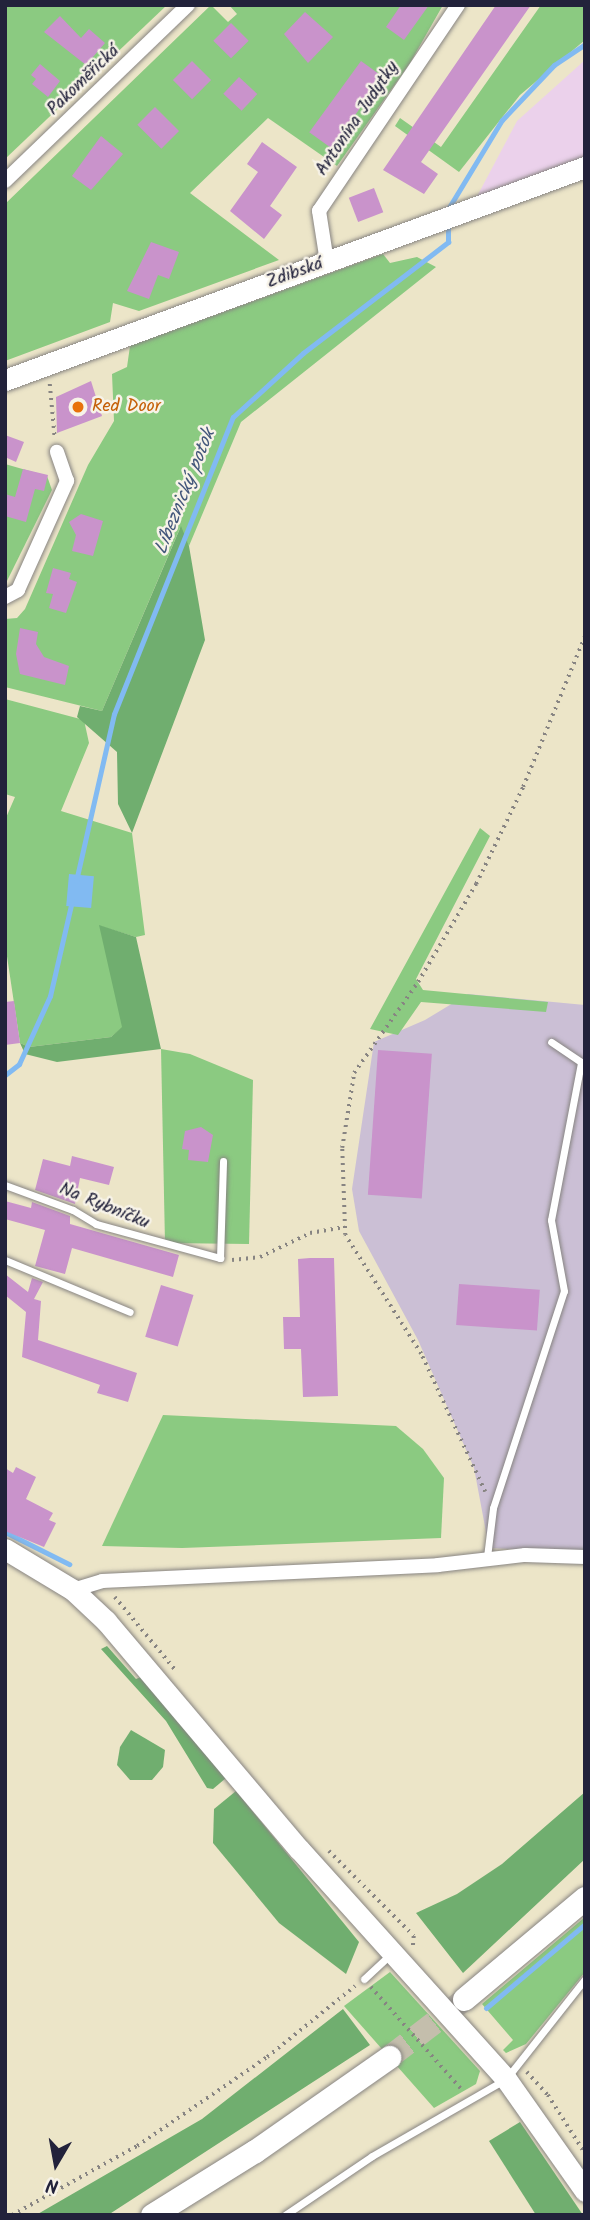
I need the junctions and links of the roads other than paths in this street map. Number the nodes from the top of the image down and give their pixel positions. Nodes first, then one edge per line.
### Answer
1 (188, 5) edge
2 (458, 5) edge
3 (585, 167) edge
4 (5, 181) edge
5 (327, 262) junction
6 (5, 380) edge
7 (57, 452) road end
8 (5, 597) edge
9 (551, 1042) dead end
10 (223, 1161) dead end
11 (5, 1185) edge
12 (5, 1259) edge
13 (131, 1312) dead end
14 (5, 1549) edge
15 (585, 1557) edge
16 (487, 1558) junction
17 (74, 1590) junction
18 (585, 1898) edge
19 (392, 1953) junction
20 (364, 1979) road end
21 (585, 1979) edge
22 (464, 1999) tunnel mouth
23 (389, 2057) tunnel mouth
24 (515, 2074) junction
25 (585, 2191) edge
26 (152, 2215) edge
27 (285, 2215) edge

1 - 4 street, Pakoměřická
2 - 5 street, Antonína Judytky
3 - 5 street, Zdibská
5 - 6 street, Zdibská
7 - 8 street
9 - 16 lane
10 - 11 lane, Na Rybníčku
12 - 13 lane
14 - 17 street
15 - 16 street
16 - 17 street
17 - 19 street
18 - 22 main road
19 - 20 lane
19 - 24 street
21 - 24 lane
23 - 26 main road
24 - 25 street
24 - 27 lane

